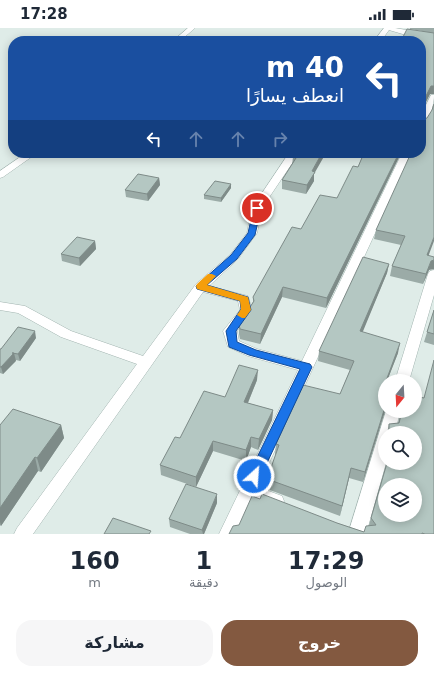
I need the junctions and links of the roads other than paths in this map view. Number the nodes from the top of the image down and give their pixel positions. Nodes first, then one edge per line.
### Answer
1 (192, 28) edge
2 (387, 28) edge
3 (182, 36) edge
4 (381, 36) edge
5 (434, 37) edge
6 (434, 97) edge
7 (426, 114) edge
8 (25, 158) edge
9 (291, 158) edge
10 (406, 158) edge
11 (0, 175) edge
12 (434, 274) edge
13 (200, 286) junction
14 (0, 306) edge
15 (144, 362) junction
16 (306, 367) junction
17 (404, 374) edge
18 (378, 460) edge
19 (248, 490) junction
20 (292, 507) edge
21 (355, 531) edge
22 (23, 534) edge
23 (228, 534) edge

1 - 3 street
2 - 4 street
2 - 5 street
6 - 7 street
8 - 11 street
9 - 13 street
10 - 16 street
12 - 17 street
13 - 15 street
13 - 16 street
14 - 15 street
15 - 22 street
16 - 19 street
18 - 21 street
19 - 20 street
19 - 23 street

